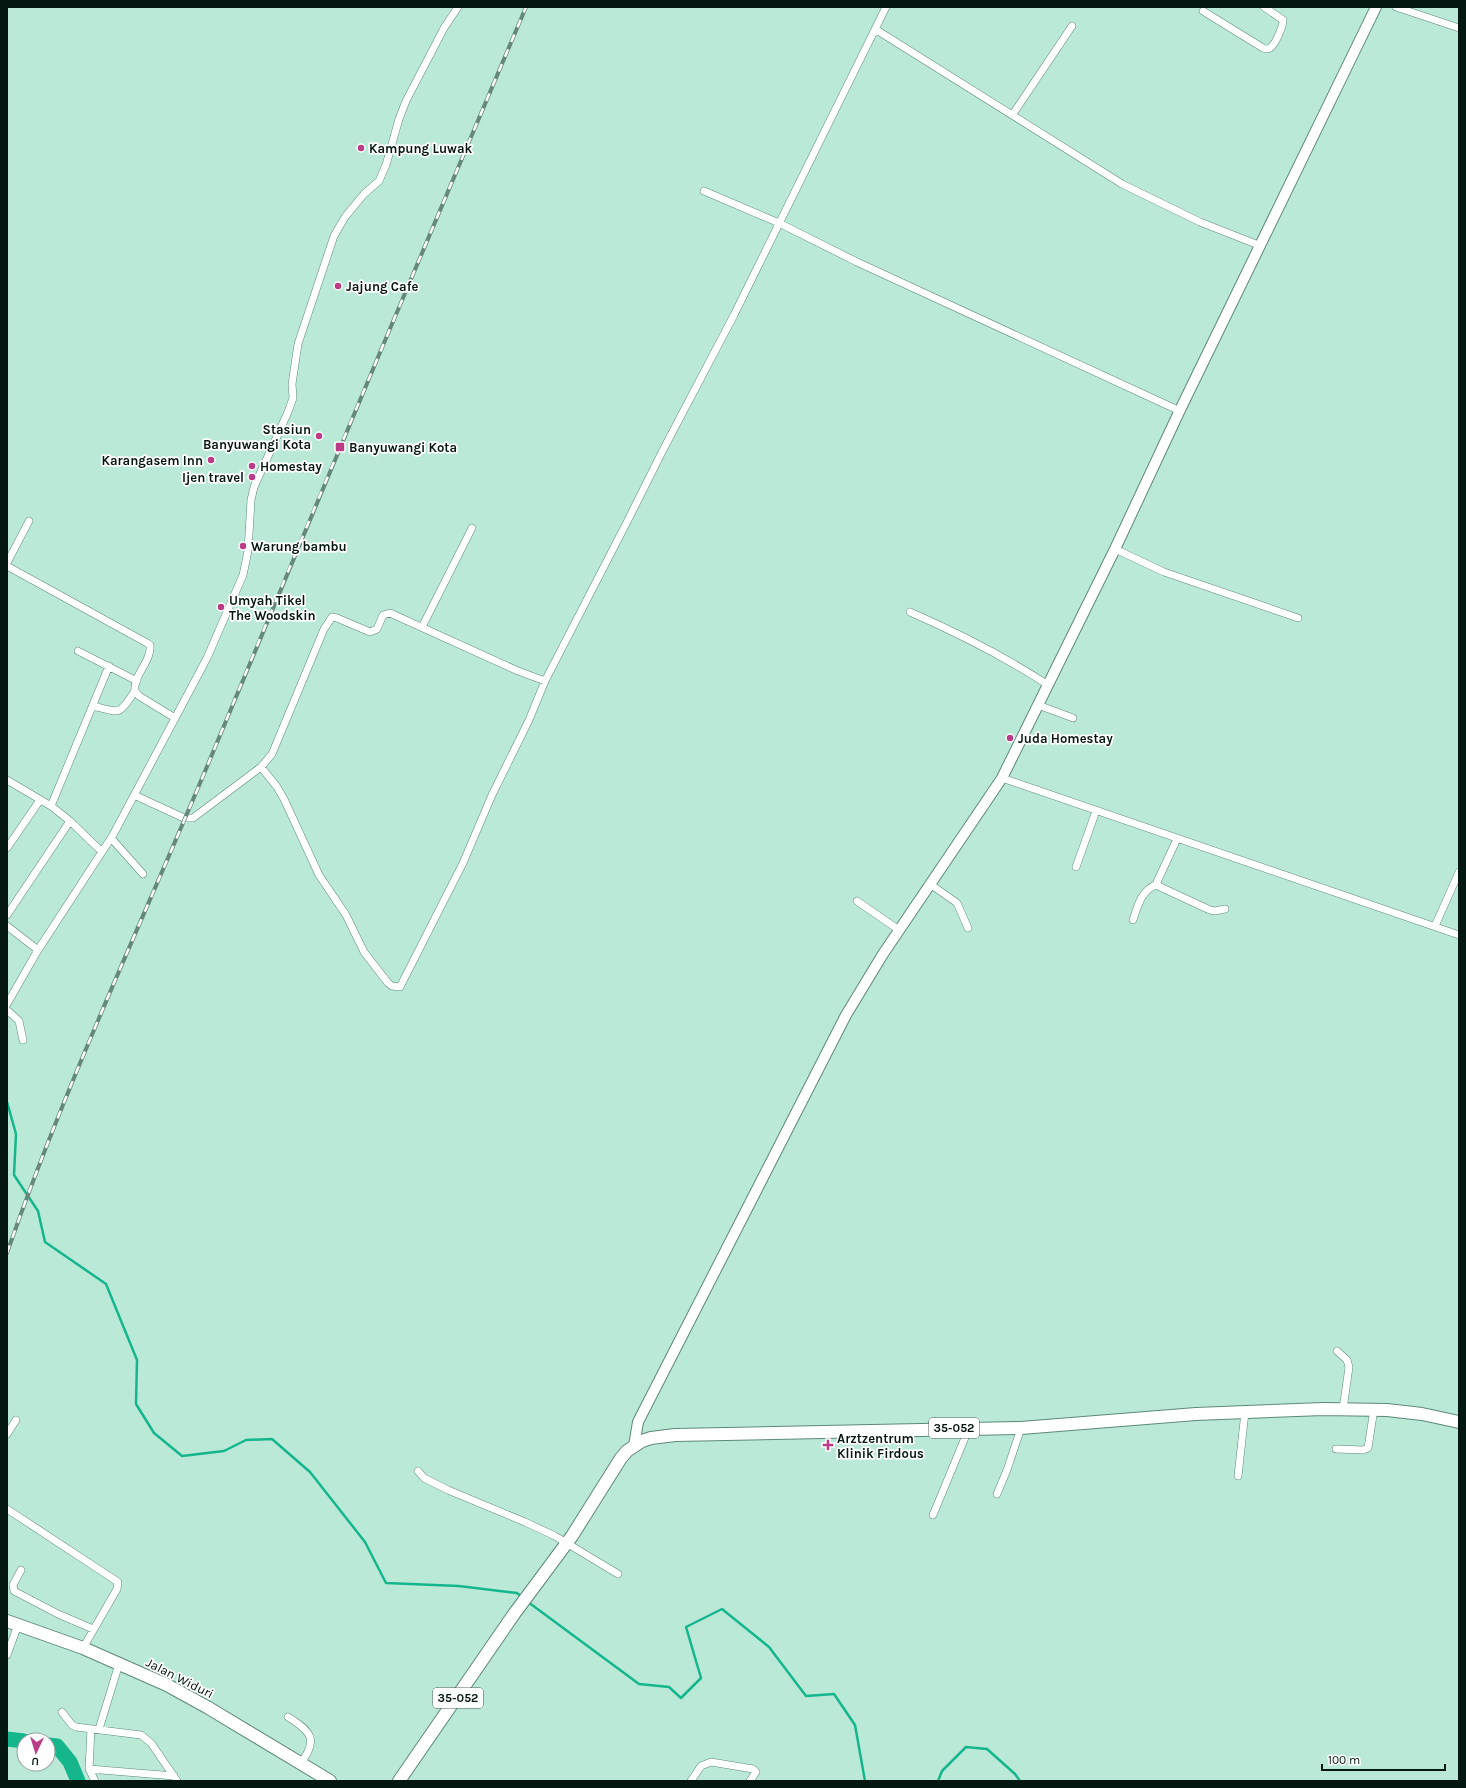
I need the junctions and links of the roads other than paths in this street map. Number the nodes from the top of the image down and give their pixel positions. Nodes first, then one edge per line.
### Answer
1 (458, 7) edge
2 (886, 7) edge
3 (1264, 7) edge
4 (1376, 7) edge
5 (1396, 7) edge
6 (1203, 11) dead end
7 (1072, 26) dead end
8 (1459, 28) edge
9 (875, 29) junction
10 (1013, 114) junction
11 (704, 191) dead end
12 (779, 223) junction
13 (1261, 246) junction
14 (1180, 411) junction
15 (29, 521) dead end
16 (472, 528) dead end
17 (1115, 550) junction
18 (7, 563) edge
19 (7, 566) edge
20 (910, 612) dead end
21 (1298, 618) dead end
22 (422, 627) junction
23 (78, 652) dead end
24 (109, 666) junction
25 (137, 681) junction
26 (545, 681) junction
27 (1048, 685) junction
28 (135, 691) junction
29 (1038, 705) junction
30 (93, 706) junction
31 (175, 718) junction
32 (1073, 718) dead end
33 (261, 767) junction
34 (1002, 778) junction
35 (8, 783) edge
36 (134, 795) junction
37 (40, 800) junction
38 (51, 806) junction
39 (1096, 811) junction
40 (70, 821) junction
41 (111, 838) junction
42 (1177, 839) junction
43 (7, 848) edge
44 (102, 852) junction
45 (1076, 867) dead end
46 (1459, 872) edge
47 (143, 874) dead end
48 (930, 884) junction
49 (1157, 884) junction
50 (857, 901) dead end
51 (1225, 909) dead end
52 (7, 914) edge
53 (1133, 920) dead end
54 (7, 926) edge
55 (1435, 926) junction
56 (968, 928) dead end
57 (899, 930) junction
58 (1459, 935) edge
59 (38, 950) junction
60 (7, 1004) edge
61 (7, 1010) edge
62 (23, 1040) dead end
63 (1337, 1351) dead end
64 (1343, 1409) junction
65 (1374, 1409) junction
66 (1245, 1412) junction
67 (16, 1420) dead end
68 (1459, 1422) edge
69 (969, 1428) junction
70 (1021, 1428) junction
71 (7, 1434) edge
72 (634, 1446) junction
73 (1336, 1449) dead end
74 (418, 1471) dead end
75 (1238, 1476) dead end
76 (997, 1494) dead end
77 (7, 1509) edge
78 (933, 1515) dead end
79 (567, 1544) junction
80 (21, 1570) dead end
81 (618, 1574) dead end
82 (13, 1623) edge
83 (92, 1631) junction
84 (85, 1645) junction
85 (7, 1655) edge
86 (119, 1664) junction
87 (62, 1712) dead end
88 (288, 1716) dead end
89 (95, 1729) junction
90 (302, 1761) junction
91 (89, 1769) junction
92 (176, 1779) edge
93 (95, 1781) edge
94 (330, 1781) edge
95 (400, 1781) edge
96 (691, 1781) edge
97 (750, 1781) edge

1 - 31 street
2 - 9 street
3 - 6 street
4 - 13 street
5 - 8 street
7 - 10 street
9 - 10 street
9 - 12 street
10 - 13 street
11 - 12 street
12 - 14 street
12 - 26 street
13 - 14 street
14 - 17 street
15 - 18 street
16 - 22 street
17 - 21 street
17 - 27 street
19 - 25 street
20 - 27 street
22 - 26 street
22 - 33 street
23 - 24 street
24 - 25 street
24 - 30 street
25 - 28 street
26 - 33 street
27 - 29 street
28 - 30 street
28 - 31 street
29 - 32 street
29 - 34 street
30 - 38 street
31 - 36 street
33 - 36 street
34 - 39 street
34 - 48 street
35 - 37 street
36 - 41 street
37 - 38 street
37 - 43 street
38 - 40 street
39 - 42 street
39 - 45 street
40 - 44 street
40 - 52 street
41 - 44 street
41 - 47 street
42 - 49 street
42 - 55 street
44 - 59 street
46 - 55 street
48 - 56 street
48 - 57 street
49 - 51 street
49 - 53 street
50 - 57 street
54 - 59 street
55 - 58 street
57 - 72 street
59 - 60 street
61 - 62 street
63 - 64 street
64 - 65 main road, 35-052
64 - 66 main road, 35-052
65 - 68 main road, 35-052
65 - 73 street
66 - 70 main road, 35-052
66 - 75 street
67 - 71 street
69 - 70 main road, 35-052
69 - 72 main road, 35-052
69 - 78 street
70 - 76 street
72 - 79 main road, 35-052
74 - 79 street
77 - 83 street
79 - 81 street
79 - 95 main road, 35-052
80 - 83 street
82 - 84 main road, Jalan Widuri
82 - 85 street
83 - 84 street
84 - 86 main road, Jalan Widuri
86 - 89 street
86 - 90 main road, Jalan Widuri
87 - 89 street
88 - 90 street
89 - 91 street
89 - 92 street
90 - 94 main road, Jalan Widuri
91 - 92 street
91 - 93 street
96 - 97 street

